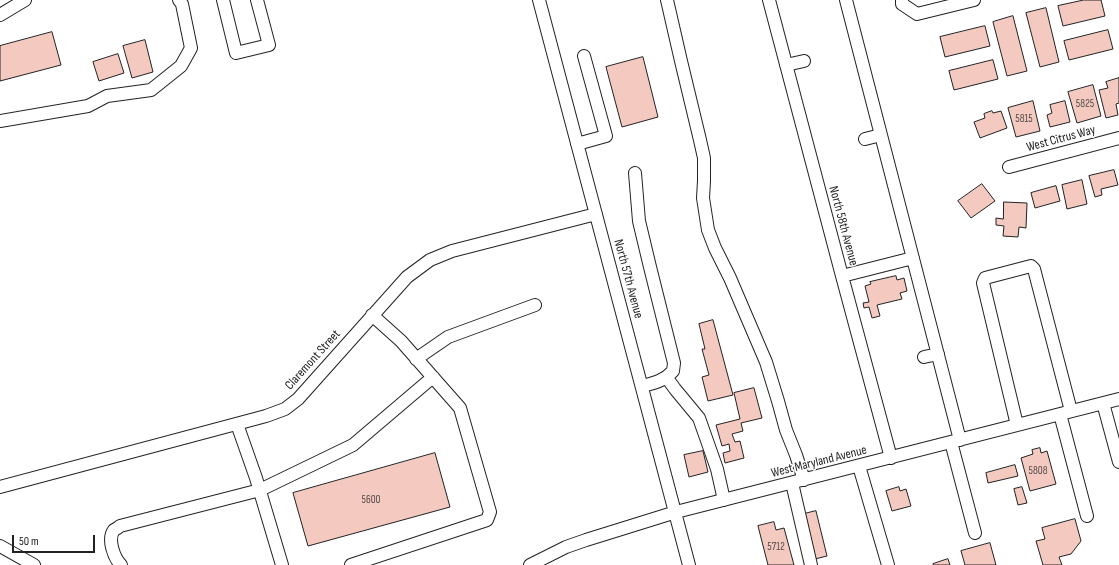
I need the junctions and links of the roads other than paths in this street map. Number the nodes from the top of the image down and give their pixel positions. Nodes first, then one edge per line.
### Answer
1 (25, 0) edge
2 (179, 0) edge
3 (223, 0) edge
4 (256, 0) edge
5 (540, 0) edge
6 (667, 0) edge
7 (769, 0) edge
8 (846, 0) edge
9 (902, 0) edge
10 (974, 0) edge
11 (0, 15) edge
12 (584, 56) dead end
13 (804, 61) dead end
14 (786, 65) junction
15 (0, 122) edge
16 (881, 135) junction
17 (1119, 138) edge
18 (865, 139) dead end
19 (577, 144) junction
20 (1009, 167) dead end
21 (635, 173) dead end
22 (596, 214) junction
23 (913, 258) junction
24 (842, 276) junction
25 (534, 304) dead end
26 (372, 315) junction
27 (938, 354) junction
28 (924, 357) dead end
29 (416, 359) junction
30 (433, 377) junction
31 (667, 378) junction
32 (642, 386) junction
33 (1119, 399) edge
34 (1103, 403) junction
35 (1066, 413) junction
36 (237, 424) junction
37 (1017, 425) junction
38 (956, 441) junction
39 (891, 458) junction
40 (1119, 462) edge
41 (859, 466) junction
42 (804, 480) junction
43 (792, 483) junction
44 (0, 487) edge
45 (260, 490) junction
46 (724, 500) junction
47 (676, 512) junction
48 (1087, 516) dead end
49 (975, 533) dead end
50 (0, 546) edge
51 (34, 565) edge
52 (121, 565) edge
53 (282, 565) edge
54 (351, 565) edge
55 (530, 565) edge
56 (689, 565) edge
57 (811, 565) edge
58 (888, 565) edge

1 - 11 street
2 - 15 street
3 - 4 street
5 - 19 street, North 57th Avenue
6 - 42 street
7 - 14 street, North 58th Avenue
8 - 16 street
9 - 10 street
12 - 19 street
13 - 14 street
14 - 24 street, North 58th Avenue
16 - 18 street
16 - 23 street
17 - 20 street, West Citrus Way
19 - 22 street, North 57th Avenue
21 - 31 street
22 - 26 street, Claremont Street
22 - 32 street, North 57th Avenue
23 - 24 street
23 - 27 street
24 - 39 street, North 58th Avenue
25 - 29 street
26 - 29 street
26 - 36 street, Claremont Street
27 - 28 street
27 - 38 street
29 - 30 street
30 - 45 street
30 - 54 street
31 - 32 street
31 - 46 street
32 - 47 street, North 57th Avenue
33 - 34 street, West Maryland Avenue
34 - 35 street, West Maryland Avenue
34 - 40 street
35 - 37 street, West Maryland Avenue
35 - 37 street
35 - 48 street
36 - 44 street, Claremont Street
36 - 45 street
37 - 38 street, West Maryland Avenue
38 - 39 street, West Maryland Avenue
38 - 49 street
39 - 41 street, West Maryland Avenue
41 - 42 street, West Maryland Avenue
41 - 58 street
42 - 43 street, West Maryland Avenue
43 - 46 street, West Maryland Avenue
43 - 57 street
45 - 52 street
45 - 53 street
46 - 47 street, West Maryland Avenue
47 - 55 street, West Maryland Avenue
47 - 56 street, North 57th Avenue
50 - 51 street

